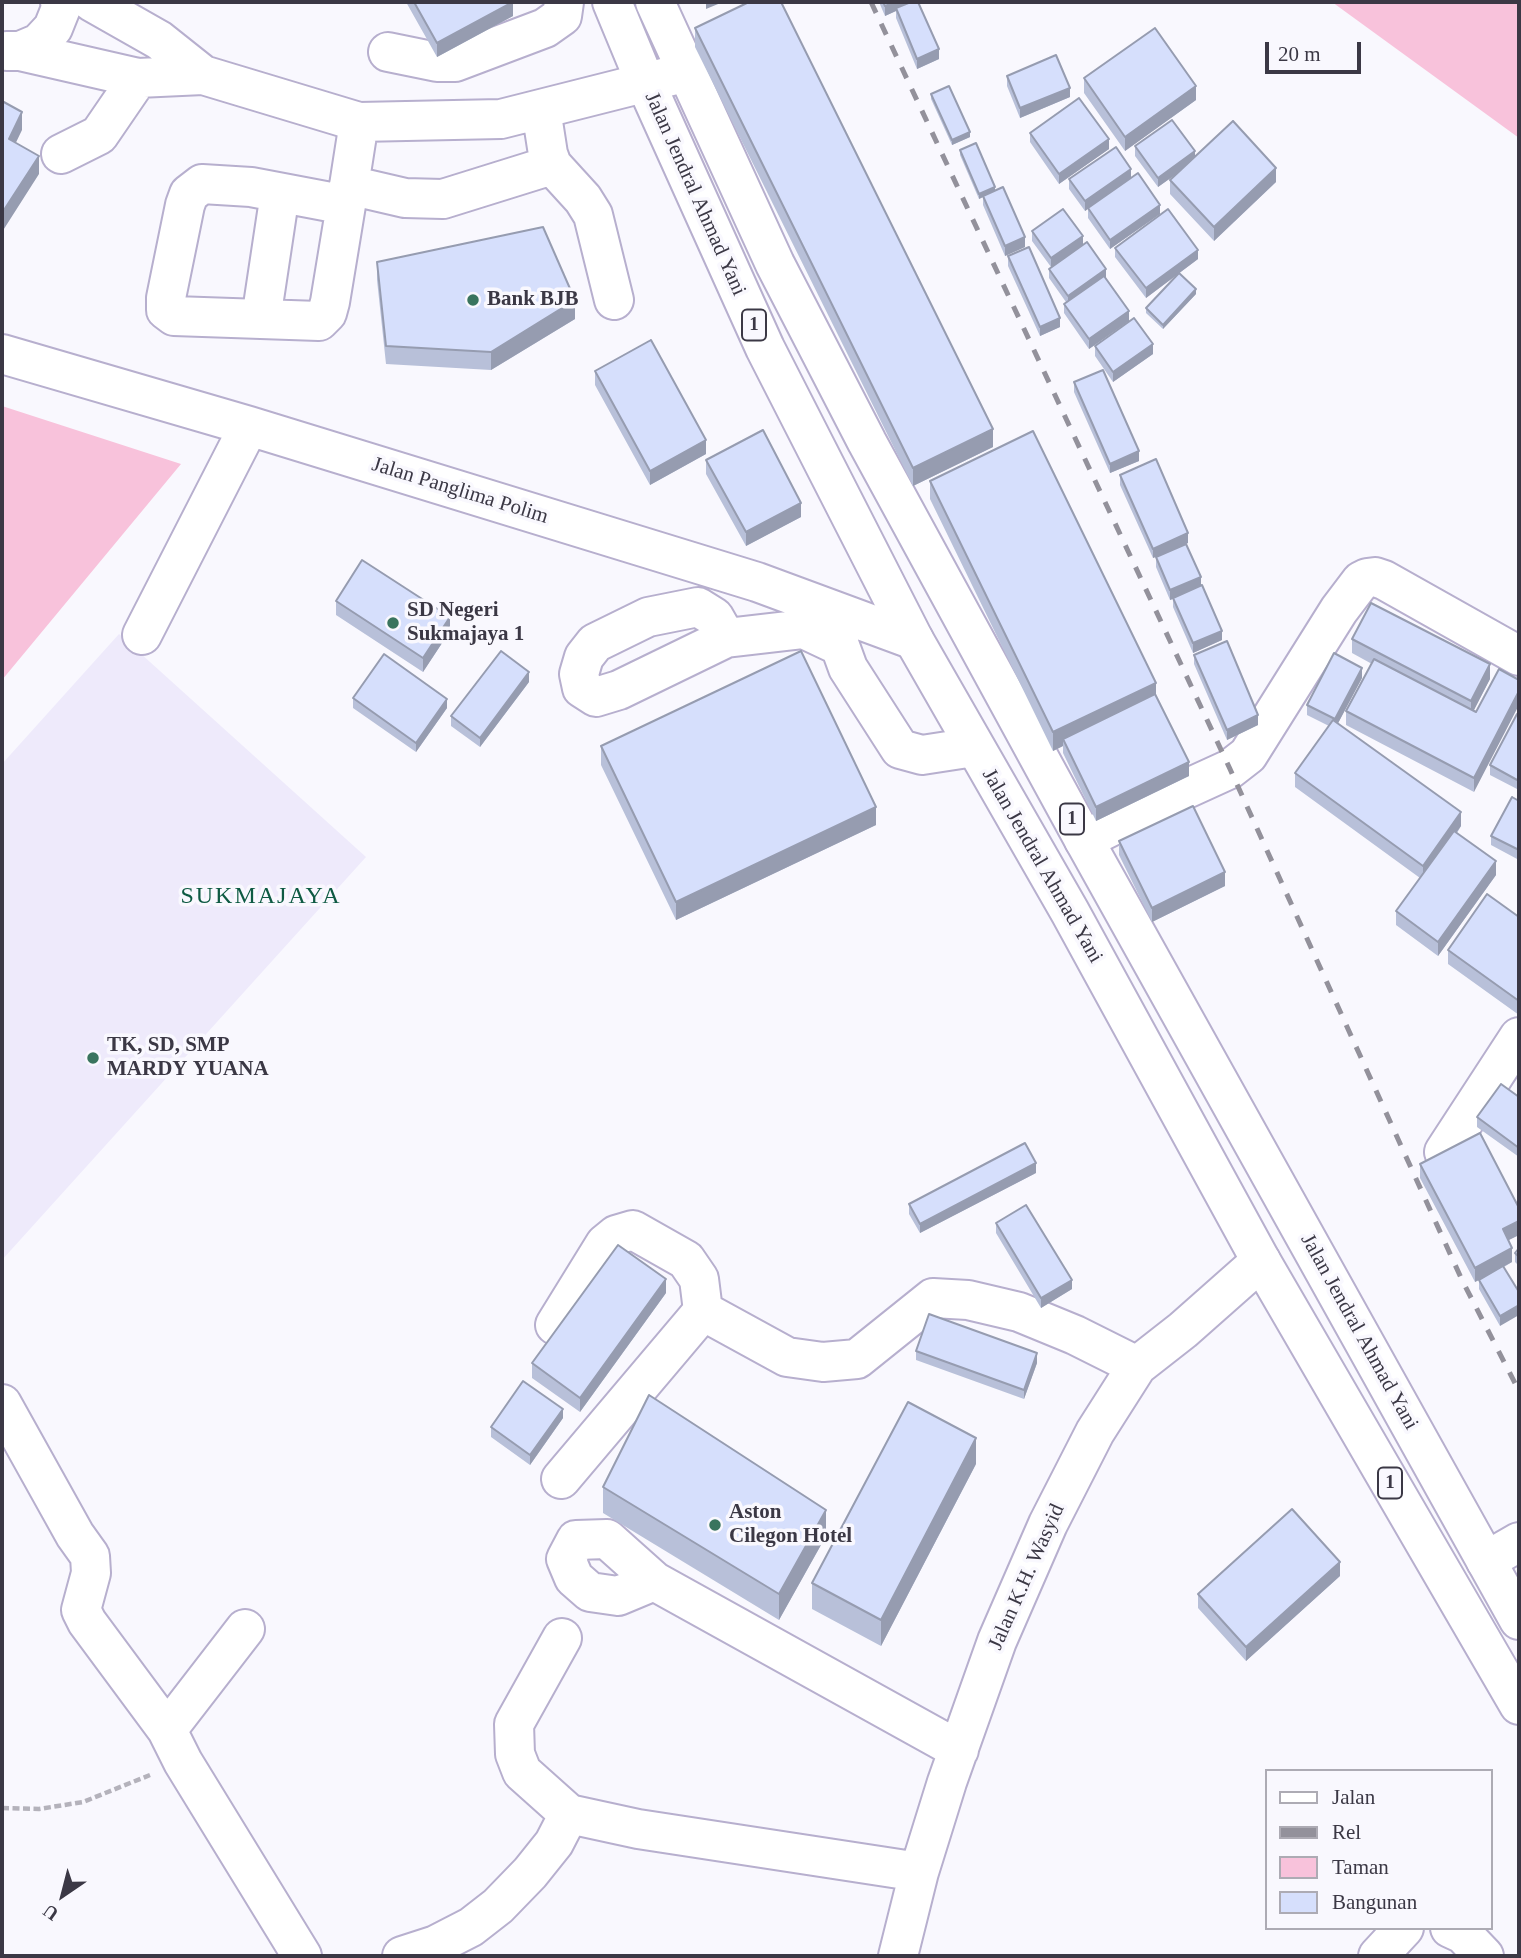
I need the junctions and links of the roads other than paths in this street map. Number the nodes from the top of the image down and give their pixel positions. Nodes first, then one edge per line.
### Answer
1 (60, 2) edge
2 (92, 2) edge
3 (564, 2) edge
4 (612, 2) edge
5 (655, 2) edge
6 (11, 51) edge
7 (388, 52) dead end
8 (687, 72) junction
9 (204, 75) junction
10 (138, 78) junction
11 (646, 84) junction
12 (541, 109) junction
13 (359, 122) junction
14 (61, 154) dead end
15 (552, 165) junction
16 (279, 193) junction
17 (348, 195) junction
18 (614, 300) dead end
19 (261, 319) junction
20 (2, 354) edge
21 (249, 426) junction
22 (142, 635) dead end
23 (726, 638) dead end
24 (914, 640) junction
25 (1519, 656) edge
26 (974, 747) junction
27 (1084, 840) junction
28 (1519, 1037) edge
29 (1444, 1152) edge
30 (1261, 1261) junction
31 (703, 1311) junction
32 (555, 1325) dead end
33 (1137, 1366) junction
34 (2, 1404) edge
35 (561, 1479) dead end
36 (1519, 1542) edge
37 (1486, 1561) junction
38 (654, 1581) dead end
39 (1519, 1620) edge
40 (245, 1629) dead end
41 (562, 1638) dead end
42 (1519, 1705) edge
43 (175, 1746) junction
44 (959, 1749) junction
45 (569, 1814) junction
46 (919, 1872) junction
47 (1402, 1930) edge
48 (1454, 1930) edge
49 (302, 1956) edge
50 (402, 1956) edge
51 (898, 1956) edge
52 (1378, 1956) edge
53 (1484, 1956) edge

1 - 6 main road
2 - 9 main road
3 - 7 main road
4 - 11 main road, Jalan Jendral Ahmad Yani / 1
5 - 8 main road, Jalan Jendral Ahmad Yani / 1
6 - 10 main road
8 - 11 main road
8 - 27 main road, Jalan Jendral Ahmad Yani / 1
9 - 10 main road
9 - 13 main road
10 - 14 main road
11 - 12 main road
11 - 24 main road, Jalan Jendral Ahmad Yani / 1
12 - 13 main road
12 - 15 main road
13 - 17 main road
15 - 17 main road
15 - 18 main road
16 - 17 main road
16 - 19 main road
16 - 19 main road
17 - 19 main road
20 - 21 main road, Jalan Panglima Polim
21 - 22 main road
21 - 24 main road, Jalan Panglima Polim
23 - 26 main road
24 - 26 main road, Jalan Jendral Ahmad Yani / 1
25 - 27 main road
26 - 30 main road, Jalan Jendral Ahmad Yani / 1
27 - 37 main road, Jalan Jendral Ahmad Yani / 1
28 - 29 main road
30 - 33 main road, Jalan K.H. Wasyid
30 - 42 main road, Jalan Jendral Ahmad Yani / 1
31 - 32 main road
31 - 33 main road
31 - 35 main road
33 - 44 main road, Jalan K.H. Wasyid
34 - 43 main road
36 - 37 main road
37 - 39 main road, Jalan Jendral Ahmad Yani / 1
38 - 44 main road
40 - 43 main road
41 - 45 main road
43 - 49 main road
44 - 46 main road, Jalan K.H. Wasyid
45 - 46 main road
45 - 50 main road
46 - 51 main road, Jalan K.H. Wasyid
47 - 52 main road
48 - 53 main road

